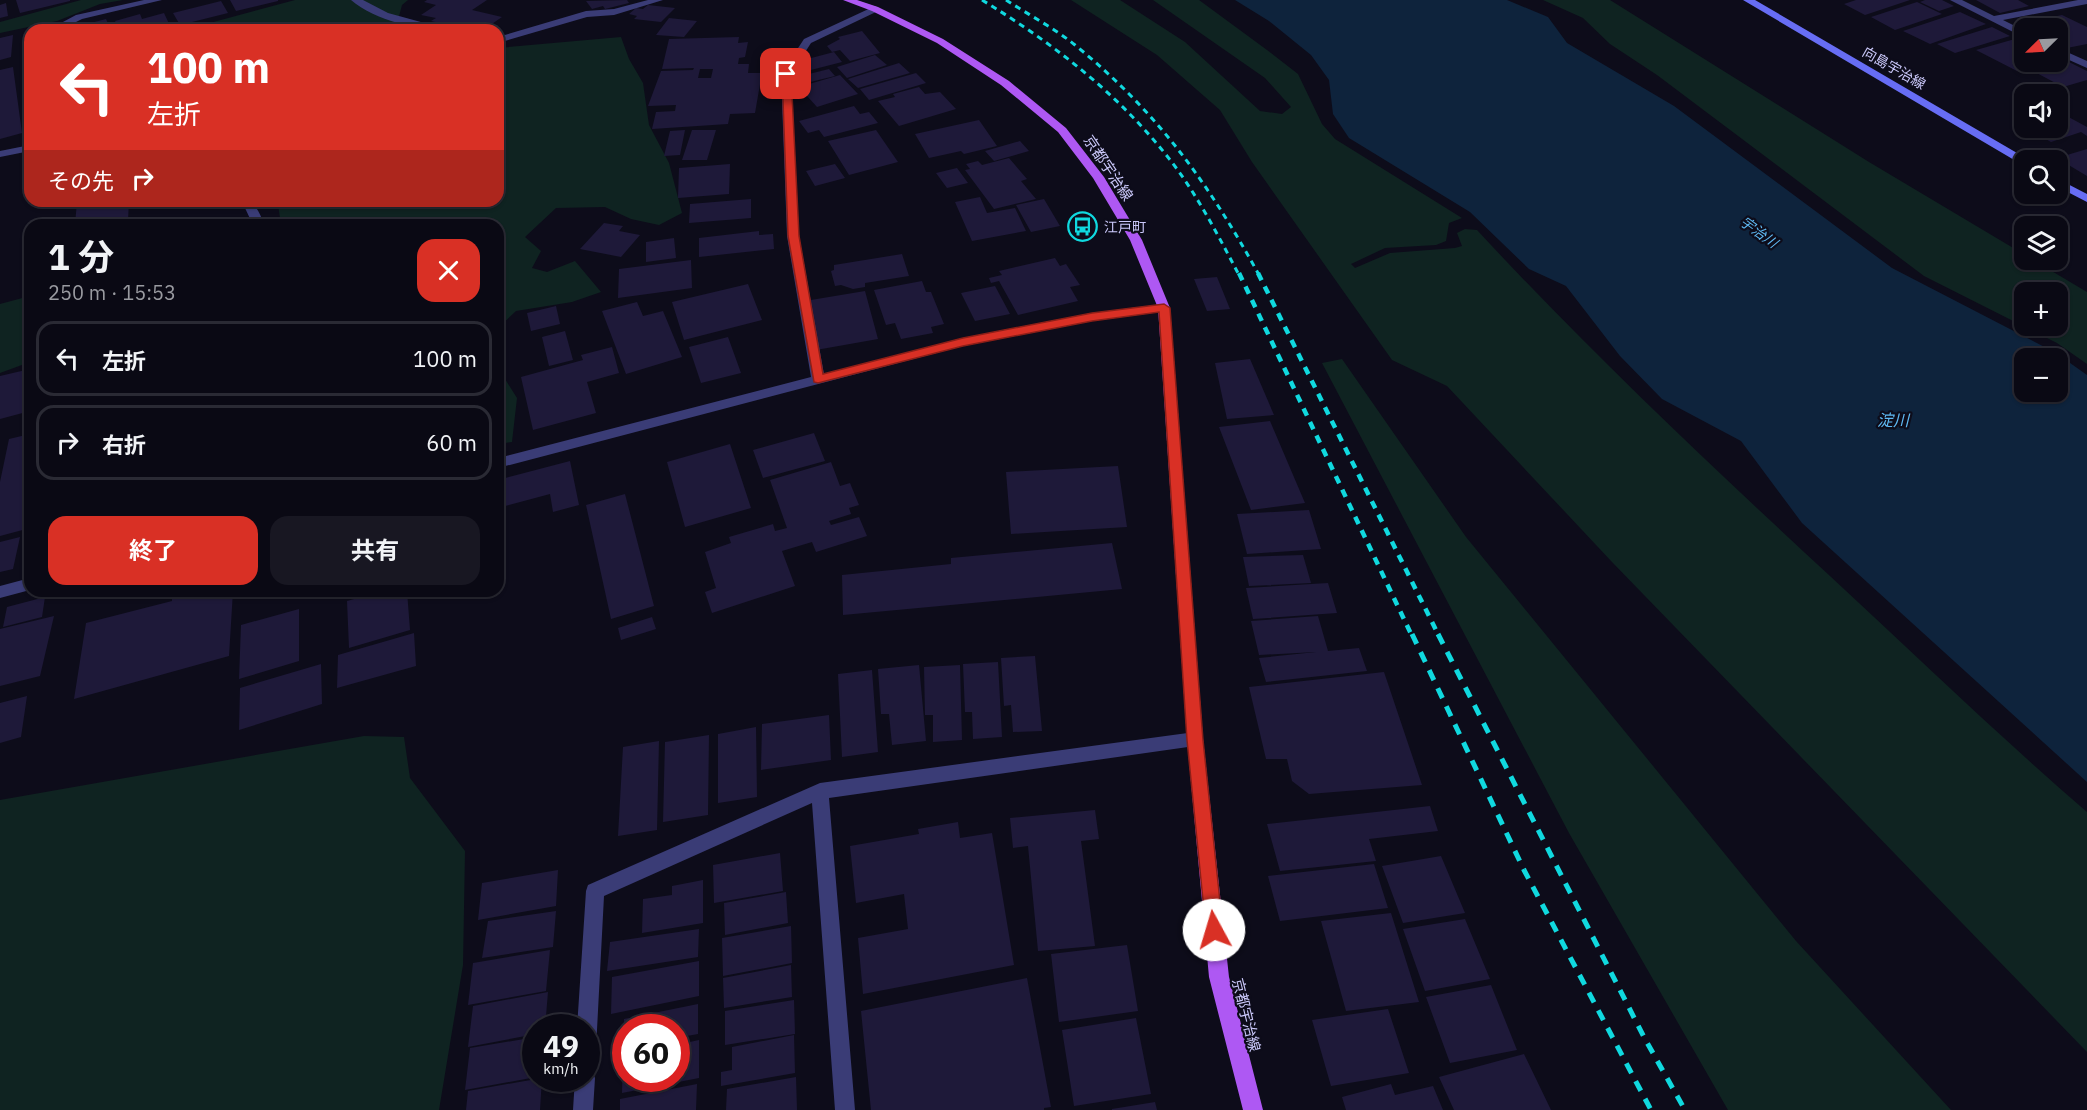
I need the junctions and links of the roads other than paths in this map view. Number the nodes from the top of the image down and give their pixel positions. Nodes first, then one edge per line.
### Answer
1 (157, 0) edge
2 (356, 0) edge
3 (658, 0) edge
4 (848, 0) edge
5 (1748, 0) edge
6 (1955, 0) edge
7 (2087, 1) edge
8 (875, 9) junction
9 (1994, 19) junction
10 (64, 24) edge
11 (421, 24) edge
12 (2014, 29) edge
13 (504, 38) edge
14 (2068, 56) edge
15 (2087, 65) edge
16 (24, 149) edge
17 (0, 154) edge
18 (2014, 156) edge
19 (2068, 188) edge
20 (2087, 199) edge
21 (1164, 308) junction
22 (818, 379) junction
23 (504, 460) edge
24 (24, 586) edge
25 (0, 592) edge
26 (1195, 740) junction
27 (820, 791) junction
28 (588, 1014) edge
29 (584, 1092) edge
30 (583, 1110) edge
31 (845, 1110) edge
32 (1253, 1110) edge

1 - 10 street
2 - 11 street
3 - 13 street
4 - 8 main road, 京都宇治線
5 - 18 main road, 向島宇治線
6 - 9 street
7 - 9 street
8 - 21 main road, 京都宇治線
8 - 22 street
9 - 12 street
14 - 15 street
16 - 17 street
19 - 20 main road
21 - 22 street
21 - 26 main road, 京都宇治線
22 - 23 street
24 - 25 street
26 - 27 street
26 - 32 main road, 京都宇治線
27 - 28 street
27 - 31 street
29 - 30 street

